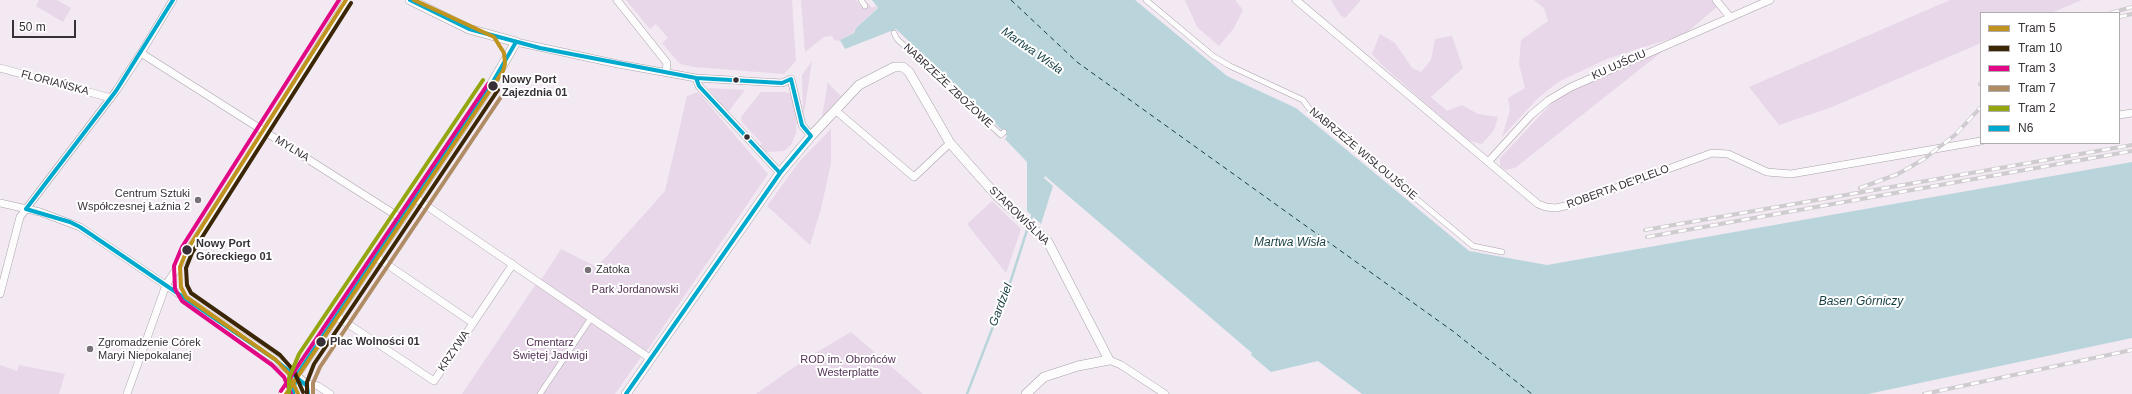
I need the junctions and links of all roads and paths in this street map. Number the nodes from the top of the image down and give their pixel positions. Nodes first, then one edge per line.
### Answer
1 (172, 0) edge
2 (347, 0) edge
3 (410, 0) edge
4 (617, 0) edge
5 (861, 0) edge
6 (1146, 0) edge
7 (1296, 0) edge
8 (1716, 0) edge
9 (1770, 0) edge
10 (865, 6) dead end
11 (1730, 17) junction
12 (894, 33) dead end
13 (516, 42) junction
14 (141, 54) junction
15 (0, 68) edge
16 (666, 72) junction
17 (696, 78) junction
18 (111, 98) junction
19 (835, 110) junction
20 (2132, 113) edge
21 (2120, 115) edge
22 (265, 132) junction
23 (1004, 132) dead end
24 (811, 136) junction
25 (1980, 141) edge
26 (950, 143) junction
27 (1489, 161) junction
28 (780, 173) junction
29 (416, 198) junction
30 (0, 203) edge
31 (26, 209) junction
32 (402, 219) junction
33 (1502, 252) dead end
34 (376, 257) junction
35 (513, 264) junction
36 (166, 285) junction
37 (0, 294) edge
38 (336, 316) junction
39 (591, 318) junction
40 (473, 323) junction
41 (651, 359) junction
42 (1109, 360) junction
43 (296, 376) junction
44 (304, 383) junction
45 (127, 394) edge
46 (283, 394) edge
47 (293, 394) edge
48 (308, 394) edge
49 (330, 394) edge
50 (540, 394) edge
51 (626, 394) edge
52 (1026, 394) edge
53 (1165, 394) edge

1 - 14 street
2 - 22 street
3 - 13 street
4 - 16 street
5 - 10 street
6 - 33 street, NABRZEŻE WISŁOUJŚCIE
7 - 27 street, ROBERTA DE'PLELO
8 - 11 street
9 - 11 street, KU UJŚCIU
11 - 27 street, KU UJŚCIU
12 - 23 street, NABRZEŻE ZBOŻOWE
13 - 16 street
13 - 29 street
14 - 18 street
14 - 22 street, MYLNA
15 - 18 street, FLORIAŃSKA
16 - 17 street
17 - 24 street
17 - 28 street
18 - 31 street
19 - 24 street, STAROWIŚLNA
19 - 26 street
19 - 26 street, STAROWIŚLNA
20 - 21 street
22 - 32 street, MYLNA
22 - 36 street
24 - 28 street, STAROWIŚLNA
25 - 27 street, ROBERTA DE'PLELO
26 - 42 street, STAROWIŚLNA
28 - 41 street, STAROWIŚLNA
29 - 32 street
29 - 35 street
30 - 31 street
31 - 36 street
31 - 37 street
32 - 34 street
34 - 38 street
34 - 40 street, KRZYWA
35 - 39 street
35 - 40 street, KRZYWA
36 - 43 street
36 - 45 street
38 - 40 street, KRZYWA
38 - 43 street
39 - 41 street
39 - 50 street
41 - 51 street, STAROWIŚLNA
42 - 52 street
42 - 53 street
43 - 44 street
43 - 46 street
43 - 47 street
44 - 48 street
44 - 49 street

